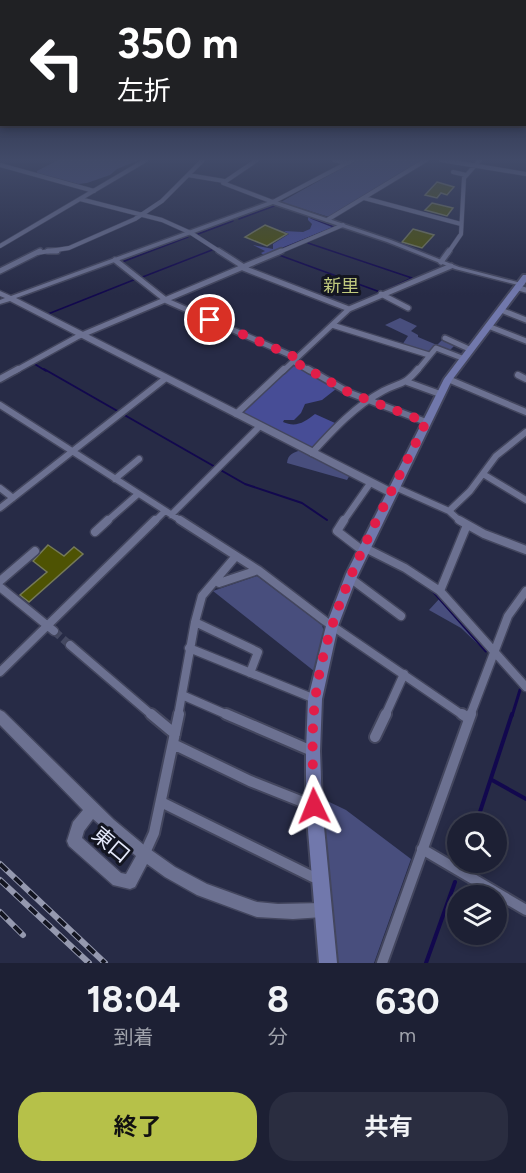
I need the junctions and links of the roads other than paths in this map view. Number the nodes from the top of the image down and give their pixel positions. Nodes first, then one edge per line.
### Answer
1 (70, 205) edge
2 (103, 205) edge
3 (158, 205) edge
4 (265, 205) edge
5 (282, 205) edge
6 (352, 205) edge
7 (390, 205) edge
8 (462, 205) edge
9 (143, 215) junction
10 (327, 220) junction
11 (461, 224) junction
12 (343, 225) junction
13 (191, 233) junction
14 (0, 246) edge
15 (116, 260) junction
16 (441, 262) junction
17 (451, 266) junction
18 (243, 268) junction
19 (0, 271) edge
20 (523, 285) edge
21 (0, 293) edge
22 (381, 294) junction
23 (10, 298) junction
24 (166, 301) junction
25 (0, 302) edge
26 (408, 308) dead end
27 (349, 309) junction
28 (501, 310) junction
29 (526, 320) edge
30 (332, 325) junction
31 (488, 326) junction
32 (83, 336) junction
33 (445, 338) dead end
34 (526, 341) edge
35 (465, 354) junction
36 (429, 355) junction
37 (295, 359) junction
38 (518, 375) dead end
39 (166, 378) junction
40 (0, 379) edge
41 (448, 379) junction
42 (526, 379) edge
43 (407, 382) junction
44 (440, 393) junction
45 (371, 399) junction
46 (0, 405) edge
47 (526, 412) edge
48 (236, 414) junction
49 (426, 422) junction
50 (260, 426) junction
51 (526, 432) edge
52 (72, 452) junction
53 (312, 453) junction
54 (139, 459) dead end
55 (483, 474) junction
56 (115, 479) junction
57 (371, 482) junction
58 (0, 488) edge
59 (394, 490) junction
60 (138, 494) junction
61 (13, 498) junction
62 (526, 500) edge
63 (0, 508) edge
64 (449, 511) junction
65 (168, 513) junction
66 (467, 525) junction
67 (95, 532) dead end
68 (35, 550) dead end
69 (364, 550) junction
70 (526, 550) edge
71 (236, 556) junction
72 (258, 570) junction
73 (350, 578) junction
74 (0, 580) edge
75 (216, 581) junction
76 (0, 587) edge
77 (440, 591) junction
78 (526, 591) edge
79 (401, 616) dead end
80 (195, 622) junction
81 (332, 626) junction
82 (51, 628) junction
83 (70, 645) tunnel mouth
84 (189, 648) junction
85 (493, 652) junction
86 (0, 672) edge
87 (250, 673) junction
88 (404, 674) junction
89 (526, 687) edge
90 (182, 695) junction
91 (315, 699) junction
92 (0, 716) edge
93 (468, 718) junction
94 (375, 737) dead end
95 (174, 739) junction
96 (313, 751) junction
97 (161, 802) junction
98 (314, 806) junction
99 (93, 808) junction
100 (422, 849) junction
101 (144, 855) junction
102 (320, 876) junction
103 (323, 910) junction
104 (526, 910) edge
105 (328, 963) edge
106 (382, 963) edge

1 - 14 street
2 - 9 street
3 - 9 street
4 - 13 street
5 - 10 street
6 - 10 street
7 - 11 street
8 - 11 street
9 - 13 street
9 - 19 street
10 - 12 street
11 - 16 street
12 - 16 street
12 - 18 street
13 - 15 street
13 - 18 street
15 - 23 street
15 - 24 street
16 - 17 street
17 - 20 street
17 - 22 street
18 - 24 street
18 - 27 street
20 - 28 main road
21 - 23 street
22 - 26 street
22 - 27 street
23 - 25 street
23 - 32 street
24 - 32 street
24 - 37 street
27 - 30 street
28 - 29 street
28 - 31 main road
30 - 36 street
30 - 37 street
31 - 34 street
31 - 35 main road
32 - 39 street
32 - 40 street
33 - 35 street
35 - 36 street
35 - 41 main road
36 - 43 street
37 - 45 street
37 - 48 street
38 - 42 street
39 - 48 street
39 - 52 street
41 - 44 main road
41 - 47 street
43 - 44 street
43 - 45 street
44 - 49 main road
45 - 49 street
45 - 53 street
46 - 52 street
48 - 50 street
49 - 59 main road
50 - 53 street
50 - 65 street
51 - 55 street
52 - 56 street
52 - 61 street
53 - 57 street
54 - 56 street
55 - 62 street
55 - 64 street
56 - 60 street
57 - 59 street
57 - 69 street
58 - 61 street
59 - 64 street
59 - 69 main road
60 - 65 street
60 - 67 street
61 - 63 street
64 - 66 street
65 - 71 street
65 - 82 street
66 - 70 street
66 - 77 street
68 - 74 street
69 - 73 main road
69 - 77 street
71 - 72 street
71 - 75 street
72 - 75 street
72 - 81 street
73 - 79 street
73 - 81 main road
75 - 80 street
76 - 82 street
77 - 85 street
78 - 85 street
80 - 84 street
80 - 87 street
81 - 88 street
81 - 91 main road
82 - 86 street
83 - 95 street
84 - 87 street
84 - 90 street
85 - 89 street
85 - 93 street
87 - 91 street
88 - 93 street
88 - 94 street
90 - 95 street
90 - 96 street
91 - 96 main road
92 - 99 street
93 - 100 street
95 - 97 street
95 - 98 street
96 - 98 main road
97 - 101 street
97 - 102 street
98 - 102 main road
99 - 101 street
99 - 101 street, 東口
100 - 104 street
100 - 106 street
101 - 103 street
102 - 103 main road
103 - 105 main road

